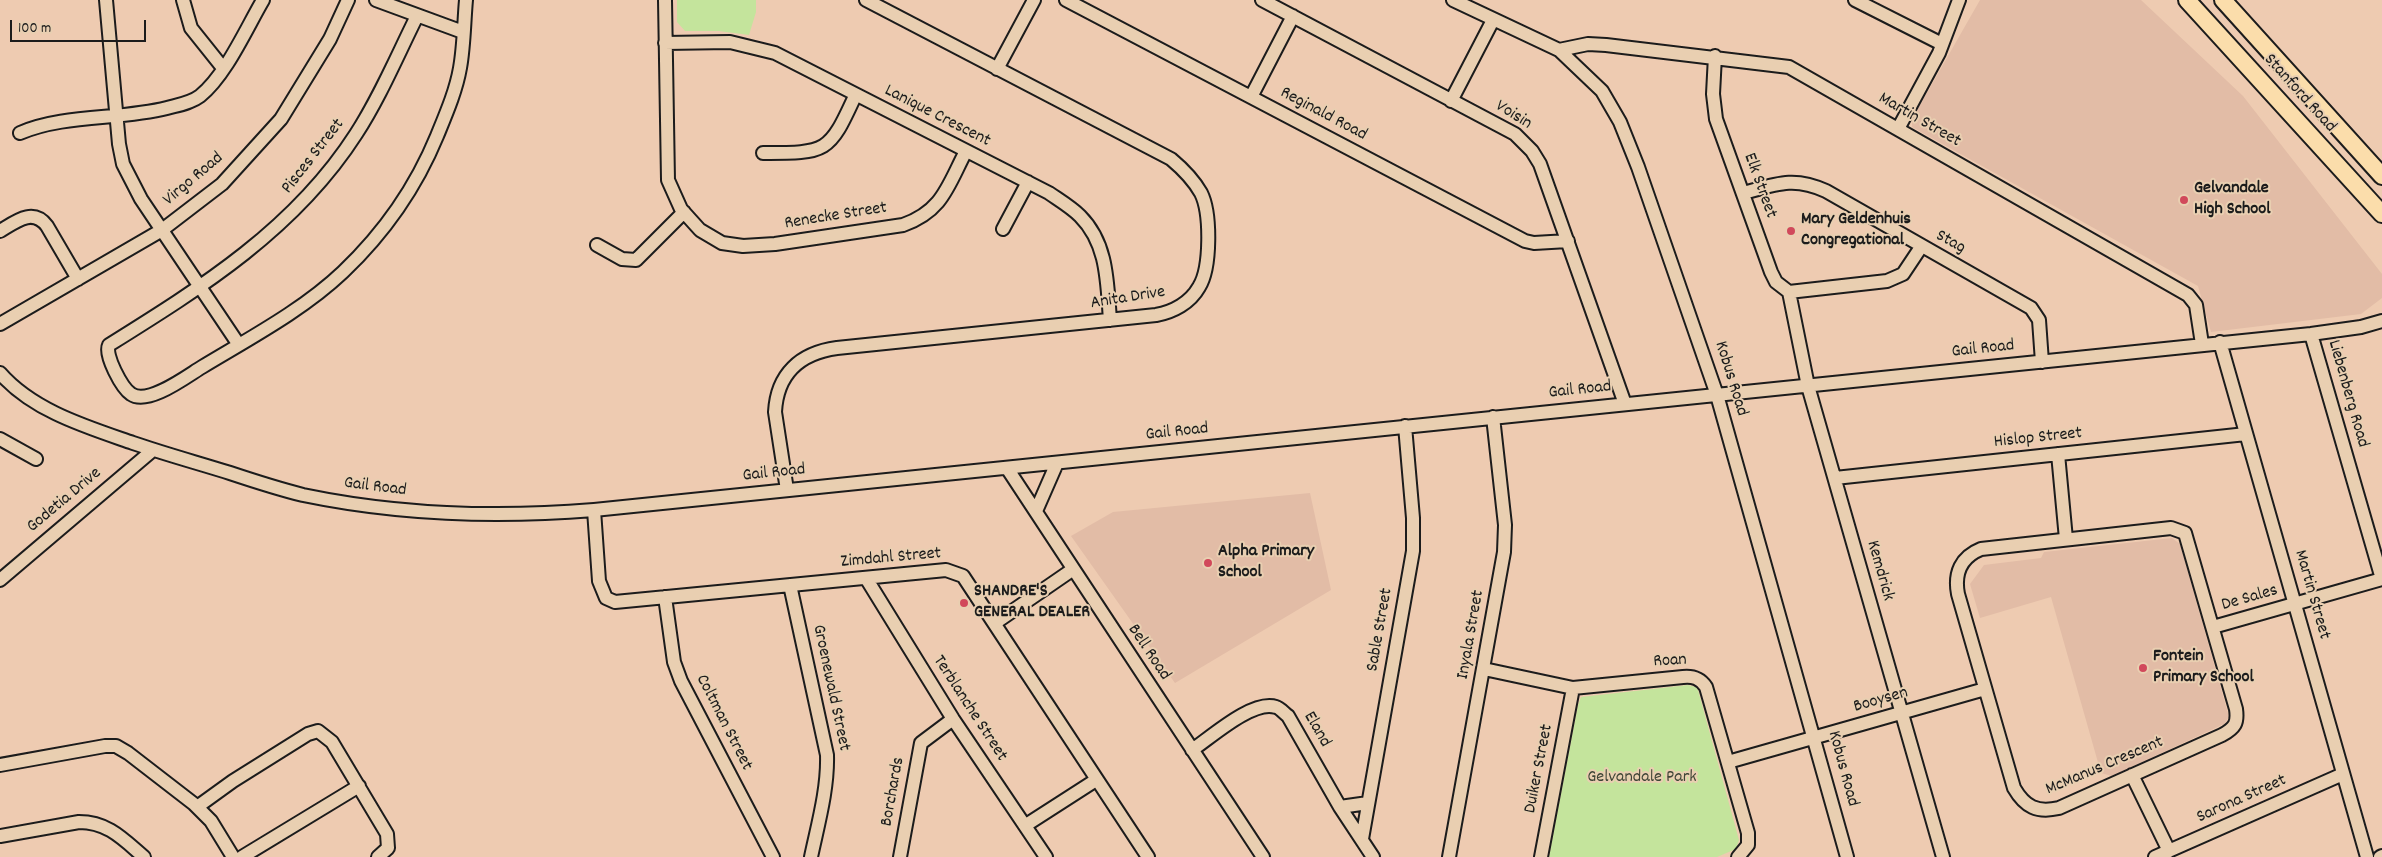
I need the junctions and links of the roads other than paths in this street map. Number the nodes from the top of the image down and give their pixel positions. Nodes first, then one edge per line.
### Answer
1 (106, 0) edge
2 (183, 0) edge
3 (263, 0) edge
4 (348, 0) edge
5 (376, 0) edge
6 (466, 0) edge
7 (665, 0) edge
8 (866, 0) edge
9 (1034, 0) edge
10 (1066, 0) edge
11 (1262, 0) edge
12 (1454, 0) edge
13 (1960, 0) edge
14 (2187, 0) edge
15 (2223, 0) edge
16 (1858, 1) edge
17 (417, 16) junction
18 (1293, 16) junction
19 (1493, 20) junction
20 (463, 32) junction
21 (665, 43) junction
22 (1942, 44) junction
23 (1559, 50) junction
24 (1715, 56) junction
25 (223, 68) junction
26 (997, 69) junction
27 (855, 96) junction
28 (1251, 96) junction
29 (1451, 101) junction
30 (116, 118) junction
31 (1898, 129) junction
32 (20, 133) dead end
33 (966, 150) junction
34 (763, 153) dead end
35 (2382, 176) edge
36 (1028, 182) junction
37 (1744, 194) junction
38 (684, 212) junction
39 (2382, 214) edge
40 (1003, 229) dead end
41 (162, 230) junction
42 (0, 231) edge
43 (1568, 241) junction
44 (597, 245) dead end
45 (1921, 247) junction
46 (78, 279) junction
47 (200, 288) junction
48 (1790, 292) junction
49 (1110, 320) junction
50 (2382, 321) edge
51 (0, 324) edge
52 (2312, 334) junction
53 (2220, 342) junction
54 (2202, 344) junction
55 (239, 345) junction
56 (2042, 362) junction
57 (0, 373) edge
58 (1808, 386) junction
59 (1717, 395) junction
60 (1625, 404) junction
61 (1493, 417) junction
62 (1405, 426) junction
63 (2246, 434) junction
64 (0, 439) edge
65 (153, 450) junction
66 (2058, 454) junction
67 (36, 459) dead end
68 (1057, 463) junction
69 (1007, 468) junction
70 (1835, 478) junction
71 (787, 490) junction
72 (594, 510) junction
73 (1036, 512) junction
74 (2376, 534) edge
75 (2066, 538) junction
76 (1072, 570) junction
77 (866, 578) junction
78 (2382, 579) edge
79 (0, 580) edge
80 (790, 585) junction
81 (665, 597) junction
82 (2296, 604) junction
83 (995, 622) junction
84 (2213, 627) junction
85 (1484, 669) junction
86 (1573, 688) junction
87 (1985, 689) junction
88 (1901, 714) junction
89 (954, 719) junction
90 (1815, 738) junction
91 (1192, 750) junction
92 (1728, 762) junction
93 (0, 766) edge
94 (2343, 774) junction
95 (2132, 775) junction
96 (1096, 780) junction
97 (359, 786) junction
98 (1368, 803) junction
99 (198, 807) junction
100 (1340, 807) junction
101 (1026, 825) junction
102 (0, 836) edge
103 (1362, 839) junction
104 (2169, 851) junction
105 (144, 857) edge
106 (233, 857) edge
107 (242, 857) edge
108 (378, 857) edge
109 (773, 857) edge
110 (811, 857) edge
111 (900, 857) edge
112 (1046, 857) edge
113 (1148, 857) edge
114 (1263, 857) edge
115 (1373, 857) edge
116 (1449, 857) edge
117 (1541, 857) edge
118 (1738, 857) edge
119 (1847, 857) edge
120 (1943, 857) edge
121 (2155, 857) edge
122 (2367, 857) edge

1 - 30 street
2 - 25 street
3 - 25 street
4 - 41 street, Virgo Road
5 - 17 street
6 - 20 street
7 - 21 street, Renecke Street
8 - 26 street, Anita Drive
9 - 26 street
10 - 28 street, Reginald Road
11 - 18 street, Voisin
12 - 19 street, Kobus Road
13 - 22 street
14 - 39 main road, Stanford Road
15 - 35 main road, Stanford Road
16 - 22 street
17 - 20 street
17 - 47 street, Pisces Street
18 - 28 street
18 - 29 street, Voisin
19 - 23 street, Kobus Road
19 - 29 street
20 - 55 street
21 - 27 street, Lanique Crescent
21 - 38 street, Renecke Street
22 - 31 street
23 - 24 street, Martin Street
23 - 59 street, Kobus Road
24 - 31 street, Martin Street
24 - 37 street, Elk Street
25 - 30 street
26 - 49 street, Anita Drive
27 - 33 street, Lanique Crescent
27 - 34 street
28 - 43 street, Reginald Road
29 - 43 street, Voisin
30 - 32 street
30 - 41 street
31 - 54 street, Martin Street
33 - 36 street, Lanique Crescent
33 - 38 street, Renecke Street
36 - 40 street
36 - 49 street, Lanique Crescent
37 - 45 street, Stag
37 - 48 street, Elk Street
38 - 44 street
41 - 46 street, Virgo Road
41 - 47 street
42 - 46 street
43 - 60 street, Voisin
45 - 48 street
45 - 56 street, Stag
46 - 51 street, Virgo Road
47 - 55 street
47 - 55 street, Pisces Street
48 - 58 street, Kemdrick
49 - 71 street, Anita Drive
50 - 52 street, Gail Road
52 - 53 street, Gail Road
52 - 74 street, Liebenberg Road
53 - 54 street, Gail Road
53 - 63 street, Martin Street
54 - 56 street, Gail Road
56 - 58 street, Gail Road
57 - 65 street, Gail Road
58 - 59 street, Gail Road
58 - 70 street, Kemdrick
59 - 60 street, Gail Road
59 - 90 street, Kobus Road
60 - 61 street, Gail Road
61 - 62 street, Gail Road
61 - 85 street, Inyala Street
62 - 68 street, Gail Road
62 - 98 street, Sable Street
63 - 66 street, Hislop Street
63 - 82 street, Martin Street
64 - 67 street
65 - 72 street, Gail Road
65 - 79 street, Godetia Drive
66 - 70 street, Hislop Street
66 - 75 street
68 - 69 street, Gail Road
68 - 73 street
69 - 71 street, Gail Road
69 - 73 street, Bell Road
70 - 88 street, Kemdrick
71 - 72 street, Gail Road
72 - 81 street, Zimdahl Street
73 - 76 street, Bell Road
74 - 78 street, Liebenberg Road
75 - 84 street, McManus Crescent
75 - 87 street, McManus Crescent
76 - 83 street
76 - 91 street, Bell Road
77 - 80 street, Zimdahl Street
77 - 83 street, Zimdahl Street
77 - 89 street, Terblanche Street
78 - 82 street, De Sales
80 - 81 street, Zimdahl Street
80 - 110 street, Groenewald Street
81 - 109 street, Coltman Street
82 - 84 street, De Sales
82 - 94 street, Martin Street
83 - 96 street, Zimdahl Street
84 - 95 street, McManus Crescent
85 - 86 street, Roan
85 - 116 street, Inyala Street
86 - 92 street, Roan
86 - 117 street, Duiker Street
87 - 88 street, Booysen
87 - 95 street, McManus Crescent
88 - 90 street, Booysen
88 - 120 street, Kemdrick
89 - 101 street, Terblanche Street
89 - 111 street, Borchards
90 - 92 street, Booysen
90 - 119 street, Kobus Road
91 - 100 street, Eland
91 - 114 street, Bell Road
92 - 118 street, Roan
93 - 99 street
94 - 104 street, Sarona Street
94 - 122 street, Martin Street
95 - 104 street
96 - 101 street
96 - 113 street, Zimdahl Street
97 - 99 street
97 - 107 street
97 - 108 street
98 - 100 street
98 - 103 street, Sable Street
99 - 106 street
100 - 103 street, Eland
101 - 112 street, Terblanche Street
102 - 105 street
103 - 115 street, Eland
104 - 121 street, Sarona Street

